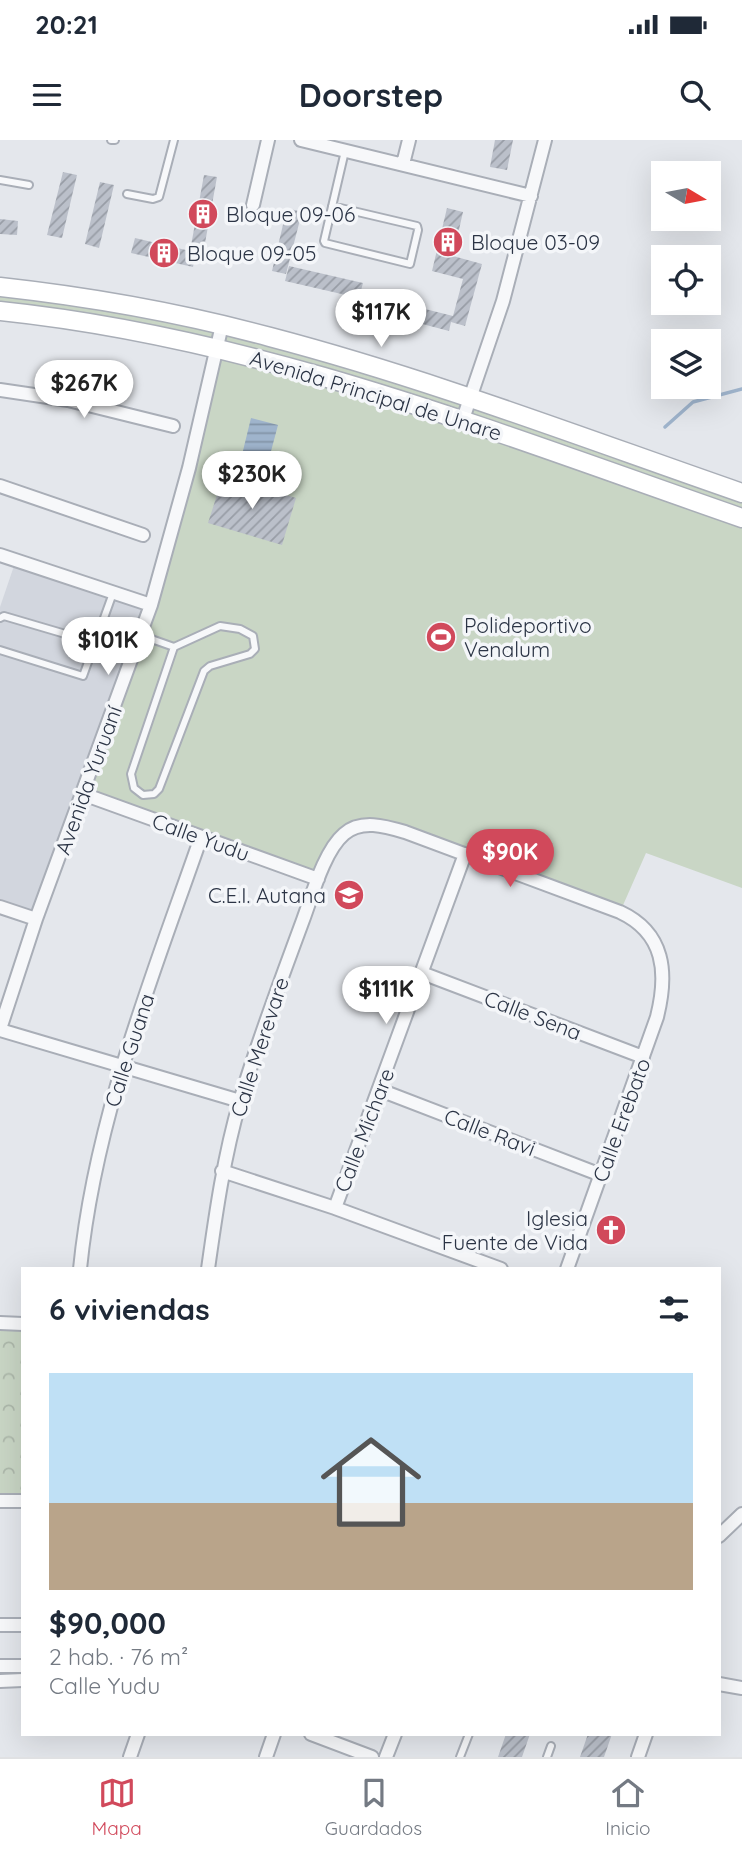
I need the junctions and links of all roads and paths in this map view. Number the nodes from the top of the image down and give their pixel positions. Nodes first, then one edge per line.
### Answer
1 (174, 140) edge
2 (268, 140) edge
3 (301, 140) edge
4 (409, 140) edge
5 (545, 140) edge
6 (345, 150) junction
7 (403, 164) junction
8 (0, 180) edge
9 (29, 185) dead end
10 (127, 194) dead end
11 (531, 196) junction
12 (254, 205) dead end
13 (332, 206) junction
14 (0, 287) edge
15 (0, 311) edge
16 (222, 325) junction
17 (217, 348) junction
18 (0, 390) edge
19 (471, 399) junction
20 (463, 419) junction
21 (173, 426) dead end
22 (0, 486) edge
23 (742, 493) edge
24 (742, 518) edge
25 (143, 535) dead end
26 (0, 555) edge
27 (113, 593) junction
28 (151, 606) junction
29 (0, 618) edge
30 (140, 635) junction
31 (96, 643) junction
32 (174, 647) junction
33 (0, 650) edge
34 (83, 794) junction
35 (201, 837) junction
36 (465, 854) junction
37 (318, 879) junction
38 (0, 906) edge
39 (36, 919) junction
40 (422, 973) junction
41 (1, 1023) edge
42 (643, 1057) junction
43 (121, 1066) junction
44 (380, 1090) junction
45 (240, 1101) junction
46 (222, 1171) junction
47 (601, 1175) junction
48 (335, 1208) junction
49 (80, 1267) edge
50 (208, 1267) edge
51 (496, 1267) edge
52 (568, 1267) edge
53 (0, 1322) edge
54 (21, 1324) edge
55 (21, 1500) edge
56 (0, 1501) edge
57 (742, 1514) edge
58 (721, 1534) edge
59 (0, 1625) edge
60 (21, 1625) edge
61 (0, 1666) edge
62 (21, 1666) edge
63 (21, 1680) edge
64 (0, 1681) edge
65 (721, 1684) edge
66 (742, 1688) edge
67 (137, 1736) edge
68 (273, 1736) edge
69 (316, 1736) edge
70 (394, 1736) edge
71 (468, 1736) edge
72 (645, 1736) edge
73 (551, 1746) dead end
74 (130, 1757) edge
75 (266, 1757) edge
76 (372, 1757) edge
77 (386, 1757) edge
78 (460, 1757) edge
79 (547, 1757) edge
80 (638, 1757) edge

1 - 10 lane
2 - 12 street
3 - 6 street
4 - 7 street
5 - 11 street
6 - 7 street
6 - 13 lane
7 - 11 street
8 - 9 lane
11 - 19 street
13 - 13 lane
14 - 16 street, Avenida Principal de Unare
15 - 17 street, Avenida Principal de Unare
16 - 17 street, Avenida Yuruaní
16 - 19 street, Avenida Principal de Unare
17 - 20 street, Avenida Principal de Unare
17 - 28 street, Avenida Yuruaní
18 - 21 street
19 - 20 street
19 - 23 street, Avenida Principal de Unare
20 - 24 street, Avenida Principal de Unare
22 - 25 street
26 - 27 street
27 - 28 street
27 - 31 lane
28 - 30 street, Avenida Yuruaní
29 - 31 lane
30 - 32 lane
30 - 34 street, Avenida Yuruaní
31 - 33 lane
32 - 32 lane
34 - 35 street, Calle Yudu
34 - 39 street, Avenida Yuruaní
35 - 37 street, Calle Yudu
35 - 43 street, Calle Guana
36 - 37 street, Calle Merevare
36 - 40 street, Calle Michare
36 - 42 street, Calle Erebato
37 - 45 street, Calle Merevare
38 - 39 street
39 - 41 street, Avenida Yuruaní
40 - 42 street, Calle Sena
40 - 44 street, Calle Michare
41 - 43 street
42 - 47 street, Calle Erebato
43 - 45 street
43 - 49 street, Calle Guana
44 - 47 street, Calle Ravi
44 - 48 street, Calle Michare
45 - 46 street, Calle Merevare
46 - 48 street
46 - 50 street, Calle Merevare
47 - 52 street, Calle Erebato
48 - 51 street
53 - 54 street
55 - 56 street
57 - 58 street
59 - 60 street
61 - 62 street
63 - 64 street
65 - 66 street
67 - 74 street
68 - 75 street
69 - 76 street
70 - 77 street
71 - 78 lane
72 - 80 street
73 - 79 lane

